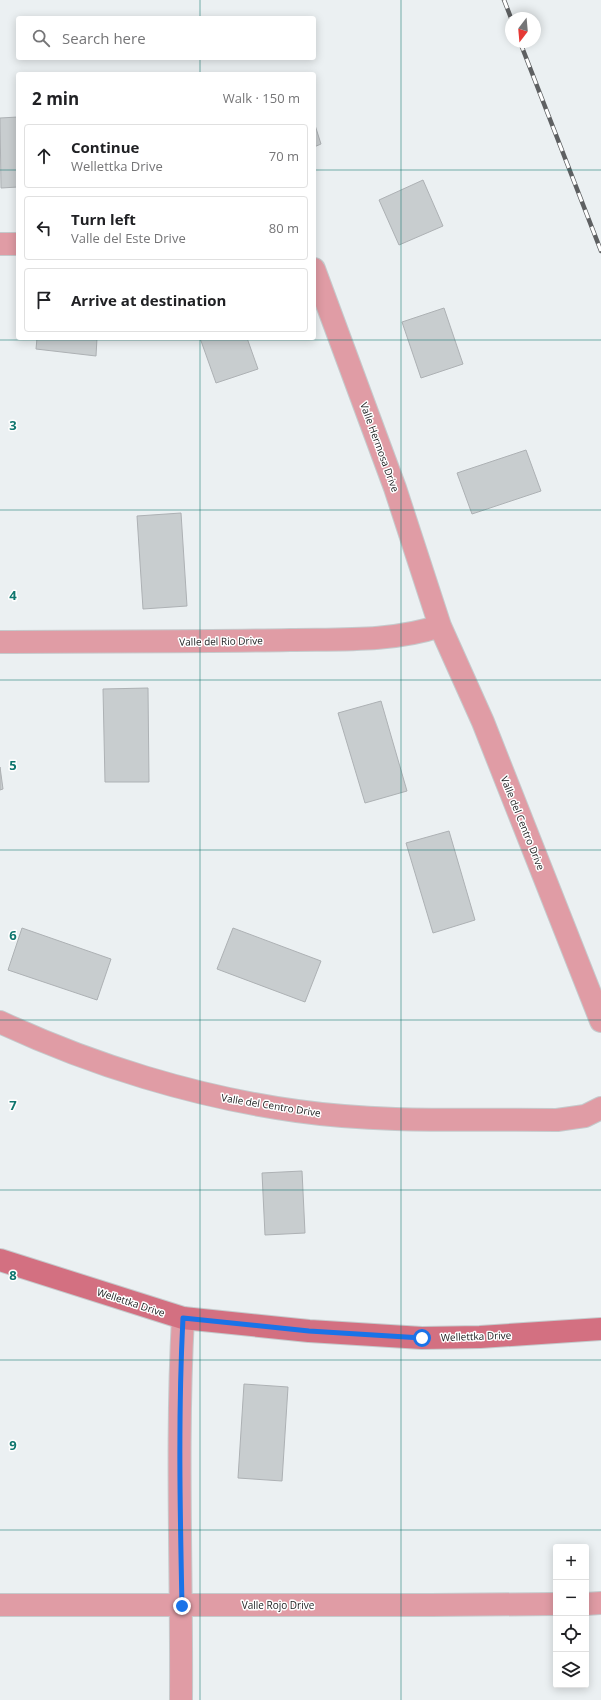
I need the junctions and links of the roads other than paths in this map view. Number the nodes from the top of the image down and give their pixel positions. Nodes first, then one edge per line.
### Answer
1 (0, 244) edge
2 (16, 244) edge
3 (316, 274) edge
4 (440, 626) junction
5 (0, 642) edge
6 (601, 1021) edge
7 (0, 1022) edge
8 (601, 1108) edge
9 (0, 1260) edge
10 (183, 1318) junction
11 (601, 1329) edge
12 (601, 1603) edge
13 (553, 1604) edge
14 (589, 1604) edge
15 (0, 1605) edge
16 (182, 1606) junction
17 (182, 1700) edge

1 - 2 street
3 - 4 street, Valle Hermosa Drive
4 - 5 street, Valle del Rio Drive
4 - 6 street, Valle del Centro Drive
7 - 8 street, Valle del Centro Drive
9 - 10 street, Wellettka Drive
10 - 11 street, Wellettka Drive
10 - 16 street
12 - 14 street
13 - 16 street, Valle Rojo Drive
15 - 16 street, Valle Rojo Drive
16 - 17 street

